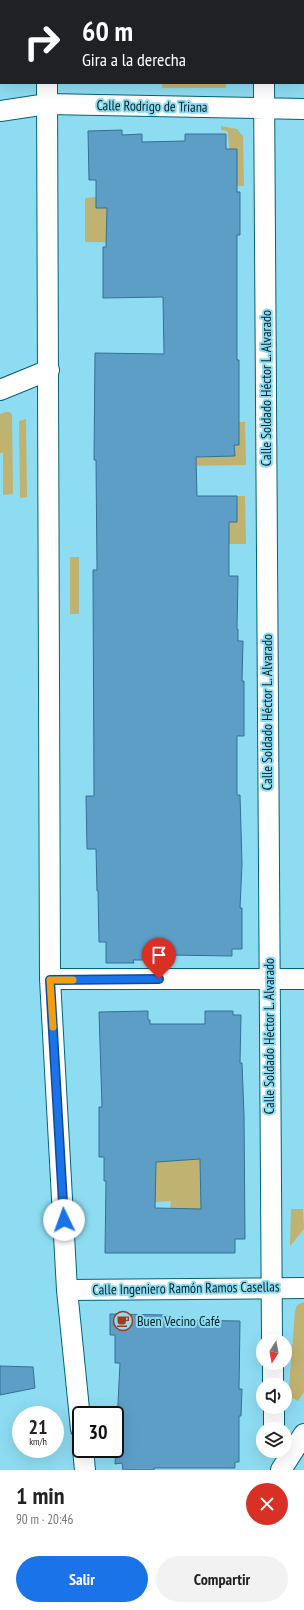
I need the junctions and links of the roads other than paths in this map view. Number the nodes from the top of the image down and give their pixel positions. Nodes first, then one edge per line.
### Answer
1 (47, 84) edge
2 (264, 84) edge
3 (47, 104) junction
4 (264, 109) junction
5 (304, 109) edge
6 (0, 111) edge
7 (49, 370) junction
8 (0, 390) edge
9 (269, 979) junction
10 (50, 980) junction
11 (304, 980) edge
12 (271, 1287) junction
13 (304, 1288) edge
14 (67, 1290) junction
15 (272, 1334) edge
16 (79, 1406) edge
17 (304, 1434) edge
18 (84, 1458) edge
19 (275, 1458) edge
20 (85, 1470) edge
21 (275, 1470) edge
22 (281, 1470) edge

1 - 3 street
2 - 4 street, Calle Soldado Héctor L. Alvarado
3 - 4 street, Calle Rodrigo de Triana
3 - 6 street, Calle Rodrigo de Triana
3 - 7 street
4 - 5 street, Calle Rodrigo de Triana
4 - 9 street, Calle Soldado Héctor L. Alvarado
7 - 8 street
7 - 10 street
9 - 10 street
9 - 11 street
9 - 12 street, Calle Soldado Héctor L. Alvarado
10 - 14 street
12 - 13 street, Calle Ingeniero Ramón Ramos Casellas
12 - 14 street, Calle Ingeniero Ramón Ramos Casellas
12 - 15 street, Calle Soldado Héctor L. Alvarado
14 - 16 street
17 - 22 street
18 - 20 street
19 - 21 street

